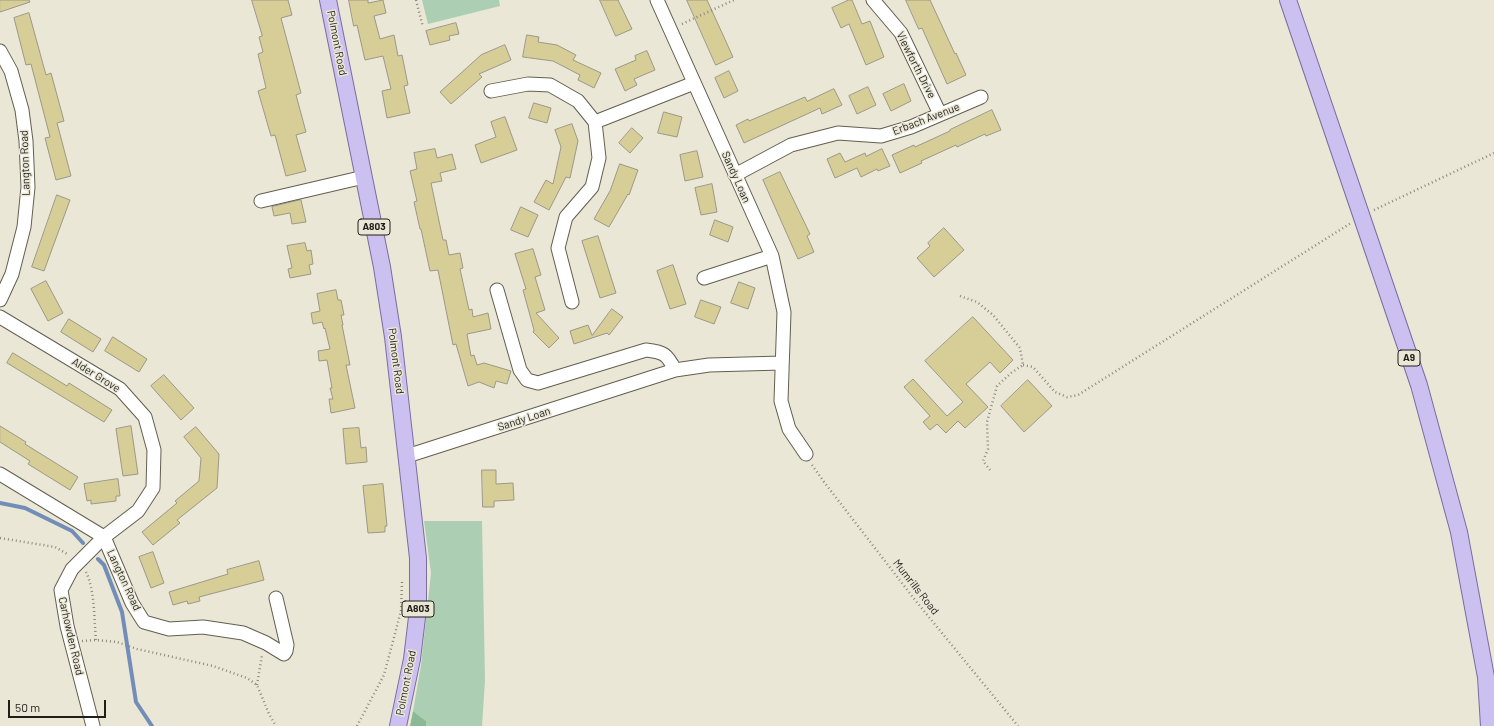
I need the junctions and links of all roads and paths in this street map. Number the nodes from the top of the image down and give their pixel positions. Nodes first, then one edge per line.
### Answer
1 (328, 0) edge
2 (416, 0) edge
3 (656, 0) edge
4 (734, 0) edge
5 (873, 0) edge
6 (1288, 0) edge
7 (423, 28) dead end
8 (670, 29) junction
9 (0, 51) edge
10 (694, 83) junction
11 (491, 91) dead end
12 (981, 97) dead end
13 (940, 114) junction
14 (595, 122) junction
15 (1494, 153) edge
16 (735, 175) junction
17 (364, 177) junction
18 (261, 201) dead end
19 (1362, 216) junction
20 (772, 256) junction
21 (704, 278) dead end
22 (497, 290) dead end
23 (960, 296) dead end
24 (0, 300) edge
25 (572, 302) dead end
26 (0, 317) edge
27 (782, 363) junction
28 (1023, 365) junction
29 (676, 370) junction
30 (806, 454) joint
31 (407, 456) junction
32 (990, 470) dead end
33 (0, 474) edge
34 (104, 537) junction
35 (0, 538) edge
36 (80, 560) junction
37 (403, 576) dead end
38 (276, 598) dead end
39 (266, 643) junction
40 (257, 685) junction
41 (93, 726) edge
42 (276, 726) edge
43 (357, 726) edge
44 (398, 726) edge
45 (1018, 726) edge
46 (1489, 726) edge

1 - 17 main road, Polmont Road / A803
2 - 7 path
3 - 8 street, Sandy Loan
4 - 8 path
5 - 13 street, Viewforth Drive
6 - 19 main road, A9
8 - 10 street, Sandy Loan
9 - 24 street, Langton Road
10 - 14 street
10 - 16 street, Sandy Loan
11 - 14 street
12 - 13 street, Erbach Avenue
13 - 16 street, Erbach Avenue
14 - 25 street
15 - 19 path
16 - 20 street, Sandy Loan
17 - 18 street
17 - 31 main road, Polmont Road / A803
19 - 28 path
19 - 46 main road, A9
20 - 21 street
20 - 27 street, Sandy Loan
22 - 29 street
23 - 28 path
26 - 34 street, Alder Grove
27 - 29 street, Sandy Loan
27 - 30 street, Sandy Loan
28 - 32 path
29 - 31 street, Sandy Loan
30 - 45 path, Mumrills Road
31 - 44 main road, Polmont Road / A803
33 - 34 street, Langton Road
34 - 36 street, Carhowden Road
34 - 39 street, Langton Road
35 - 36 path
36 - 40 path
36 - 41 street, Carhowden Road
37 - 43 path
38 - 39 street, Langton Road
39 - 40 path
40 - 42 path

